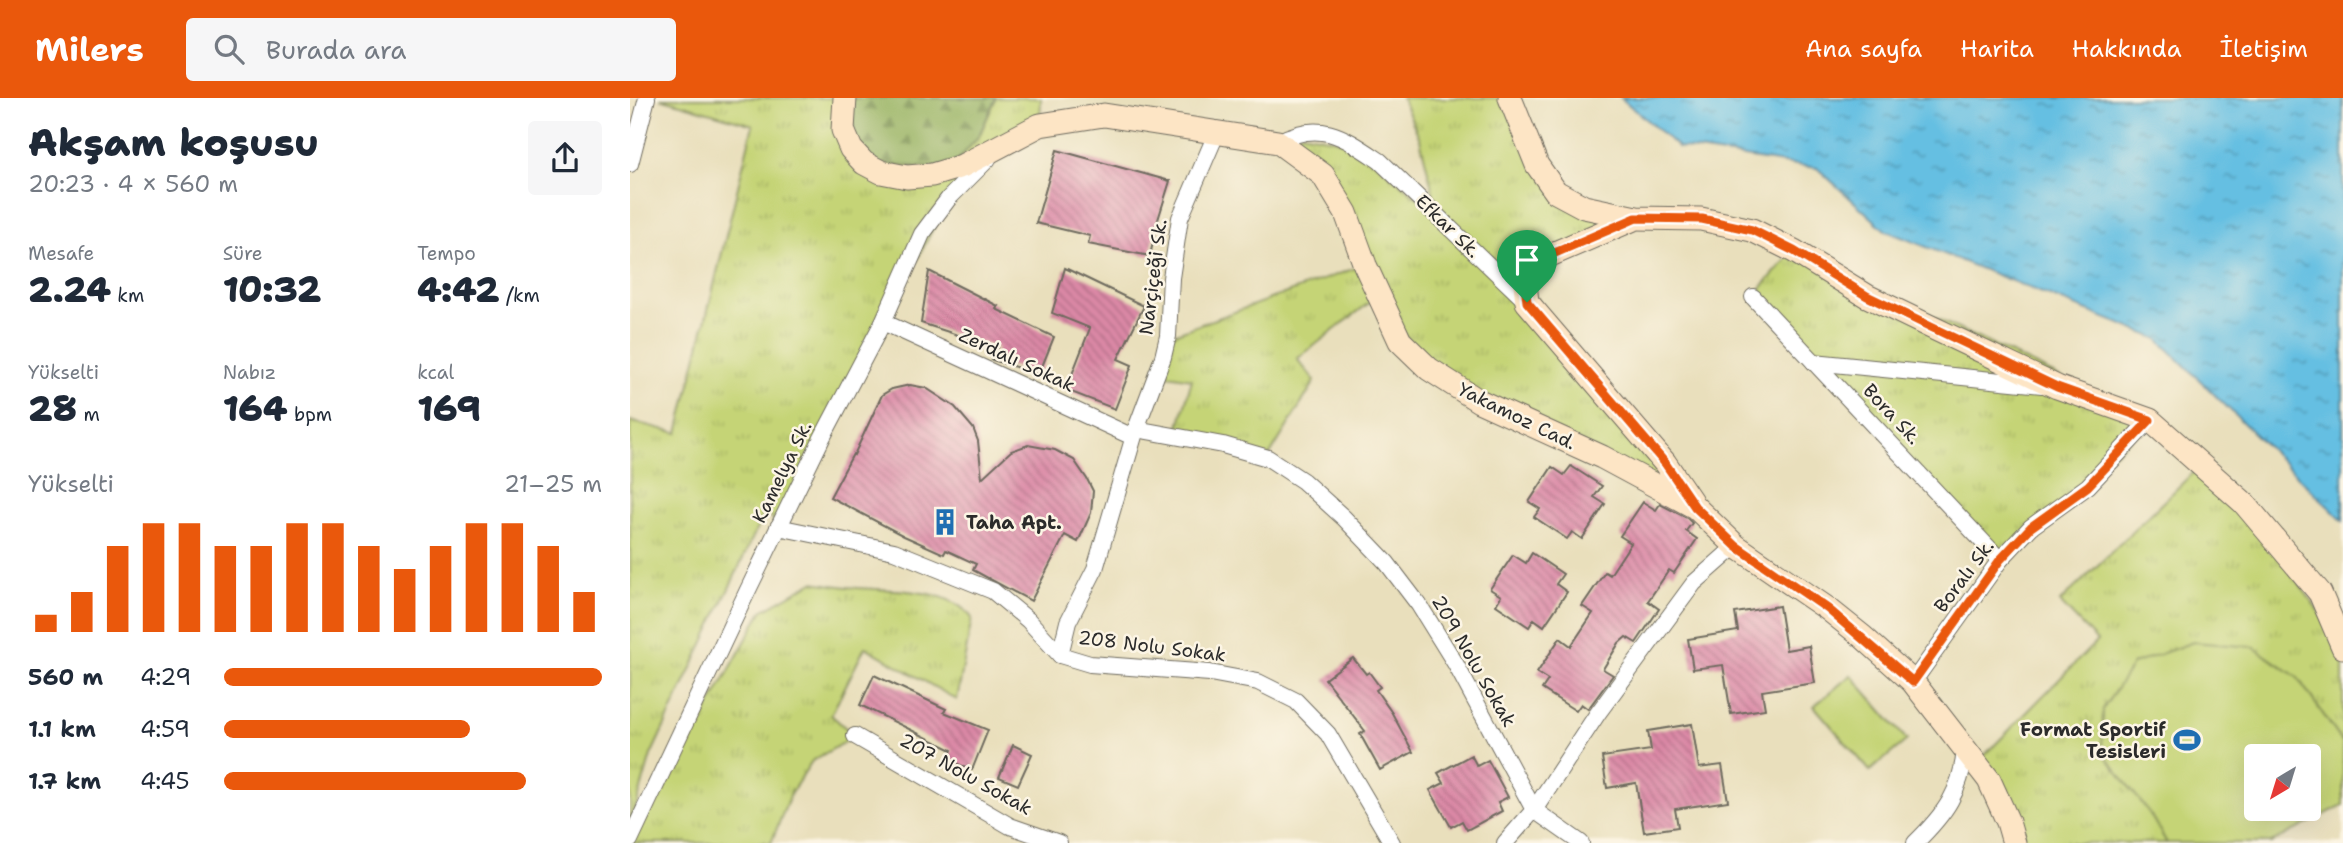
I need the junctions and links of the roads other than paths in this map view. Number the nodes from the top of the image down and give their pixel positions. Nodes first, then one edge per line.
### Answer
1 (845, 98) edge
2 (1510, 98) edge
3 (641, 101) edge
4 (1217, 132) junction
5 (1278, 142) junction
6 (1002, 144) junction
7 (630, 164) edge
8 (1636, 218) junction
9 (1753, 297) dead end
10 (1527, 302) junction
11 (883, 322) junction
12 (1814, 362) junction
13 (2057, 387) junction
14 (2150, 420) junction
15 (1135, 433) junction
16 (1695, 507) junction
17 (778, 527) junction
18 (1736, 546) junction
19 (2000, 560) junction
20 (2343, 646) edge
21 (1060, 655) junction
22 (1913, 682) junction
23 (855, 736) dead end
24 (1965, 748) junction
25 (1534, 810) junction
26 (630, 840) edge
27 (1059, 843) edge
28 (1392, 843) edge
29 (1505, 843) edge
30 (1581, 843) edge
31 (1915, 843) edge
32 (2014, 843) edge

1 - 6 street, Yakamoz Cad.
2 - 8 street
3 - 7 street
4 - 5 street, Yakamoz Cad.
4 - 6 street, Yakamoz Cad.
4 - 15 street, Narçiçeği Sk.
5 - 10 street, Efkar Sk.
5 - 16 street, Yakamoz Cad.
6 - 11 street, Kamelya Sk.
8 - 10 street
8 - 13 street
9 - 12 street, Bora Sk.
10 - 16 street, Efkar Sk.
11 - 15 street, Zerdalı Sokak
11 - 17 street, Kamelya Sk.
12 - 13 street
12 - 19 street, Bora Sk.
13 - 14 street
14 - 19 street, Boralı Sk.
14 - 20 street
15 - 21 street
15 - 25 street, 209 Nolu Sokak
16 - 18 street, Yakamoz Cad.
17 - 21 street, 208 Nolu Sokak
17 - 26 street, Kamelya Sk.
18 - 22 street, Yakamoz Cad.
18 - 25 street
19 - 22 street, Boralı Sk.
21 - 28 street, 208 Nolu Sokak
22 - 24 street, Yakamoz Cad.
23 - 27 street, 207 Nolu Sokak
24 - 31 street
24 - 32 street, Yakamoz Cad.
25 - 29 street
25 - 30 street

